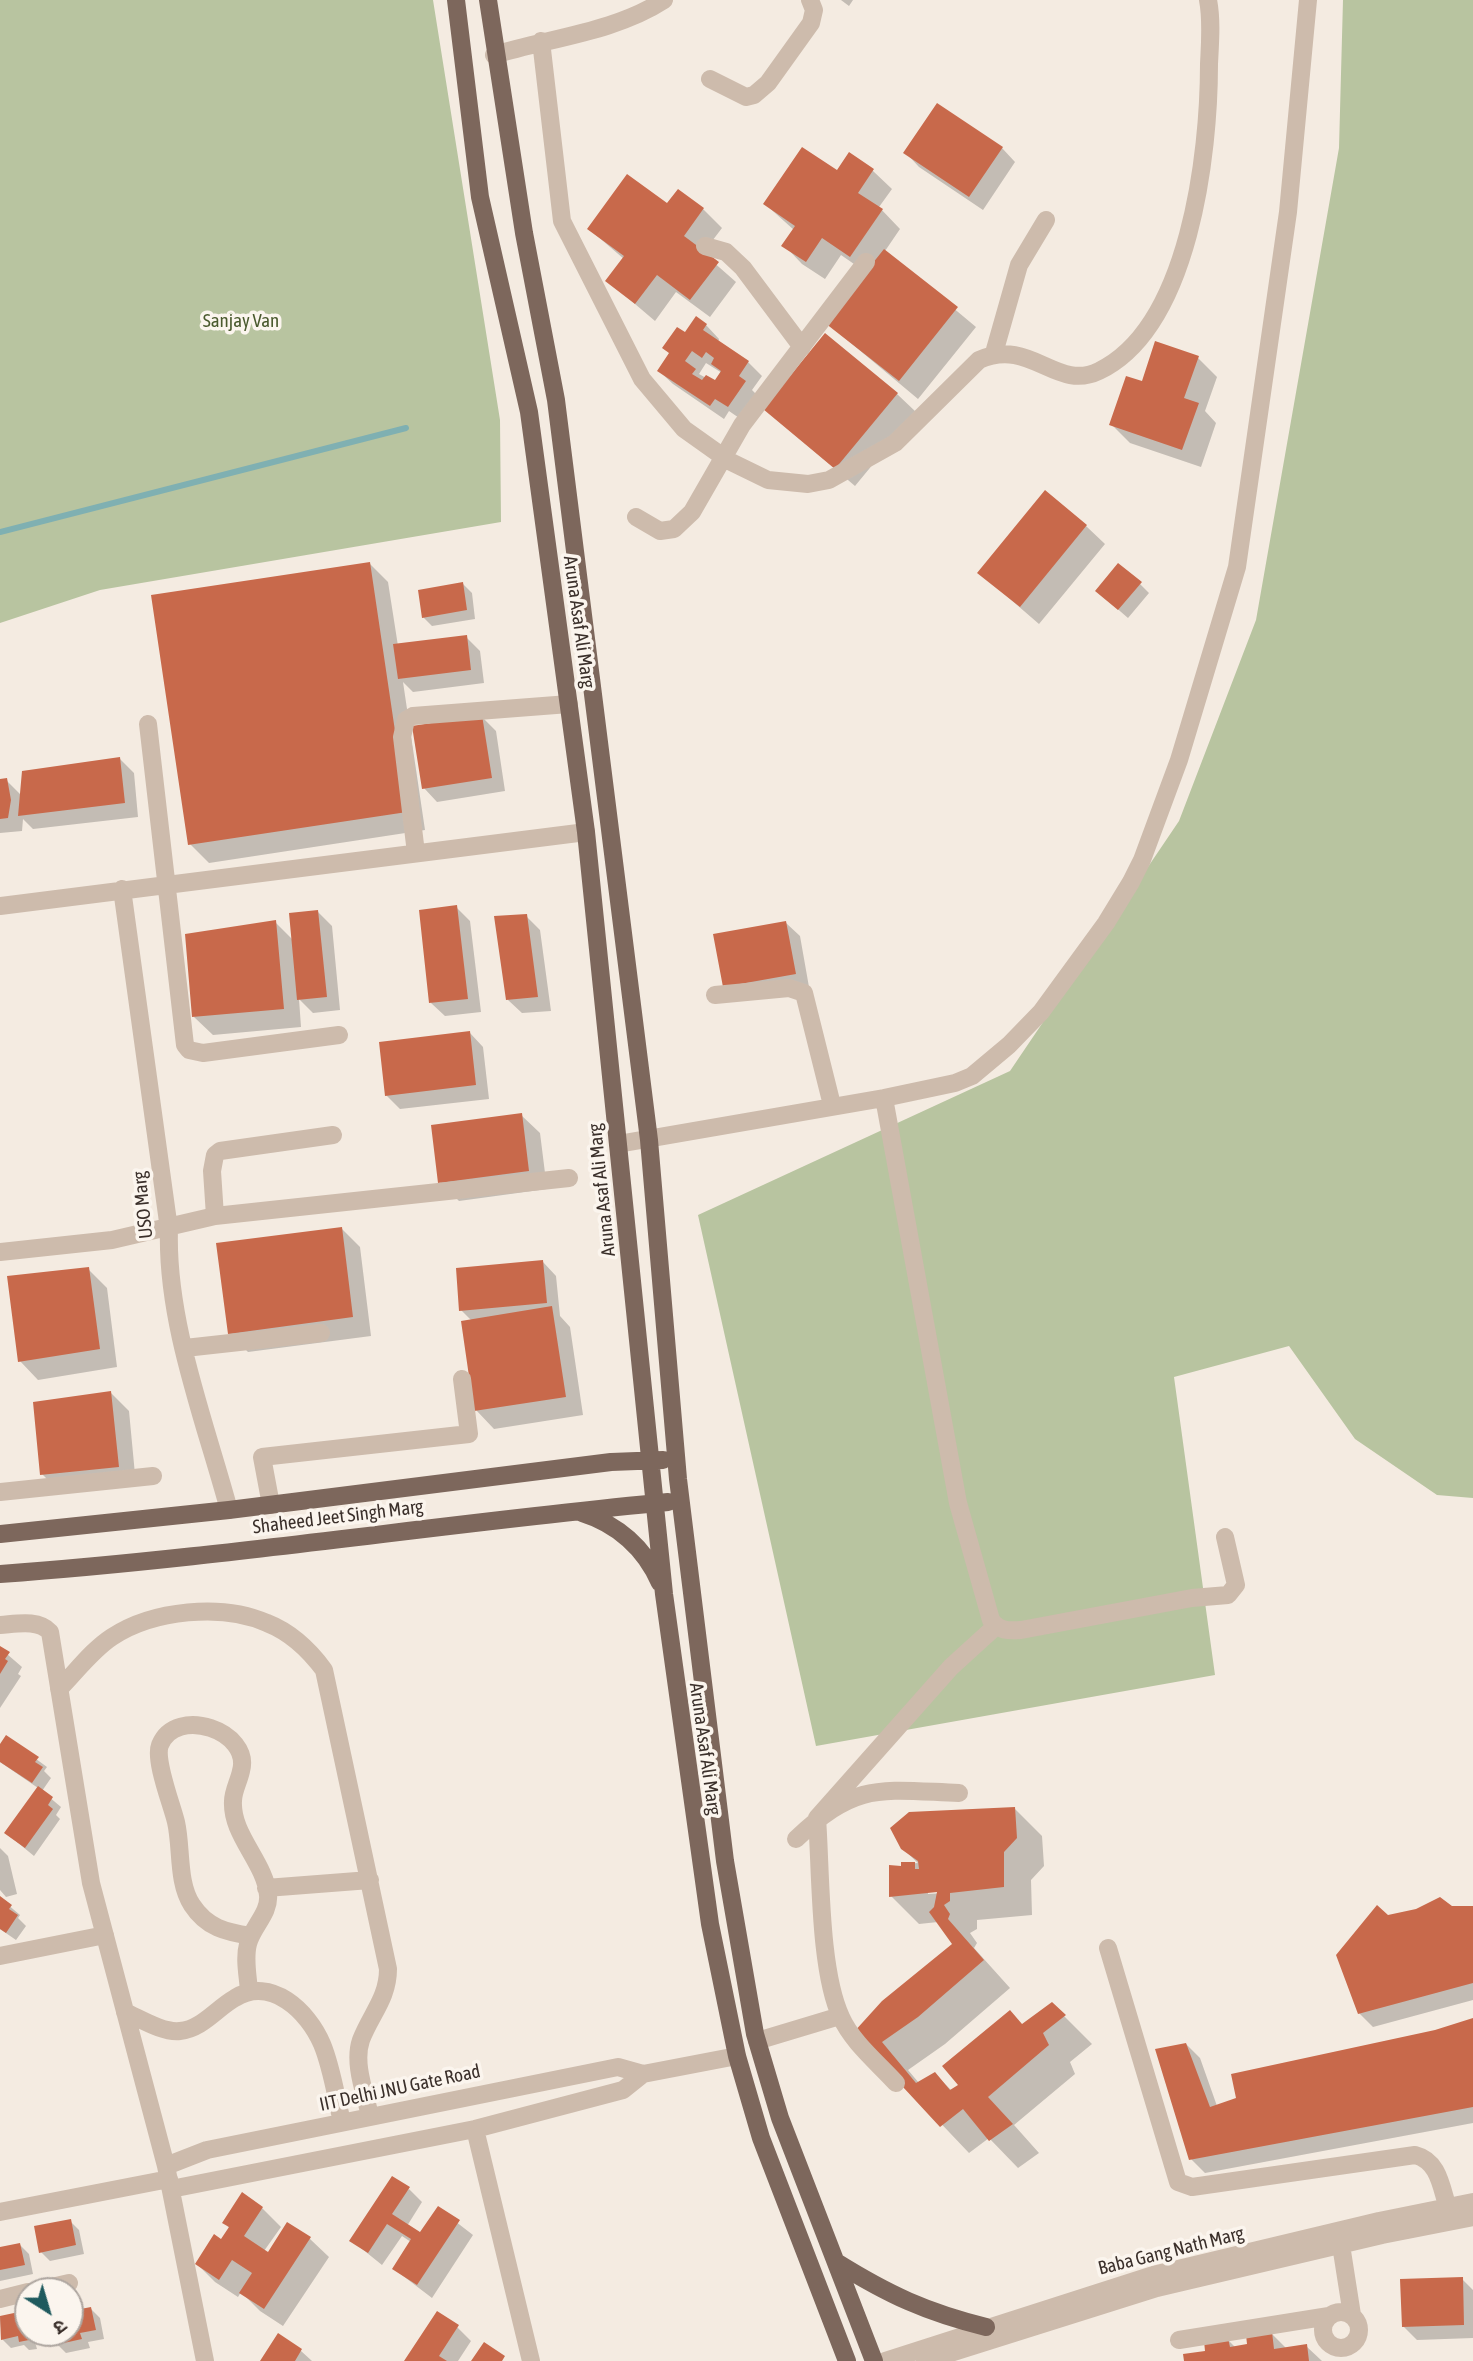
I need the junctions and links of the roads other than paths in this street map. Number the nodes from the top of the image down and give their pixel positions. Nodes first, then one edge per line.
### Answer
1 (456, 0) edge
2 (488, 0) edge
3 (664, 0) edge
4 (810, 0) edge
5 (1208, 0) edge
6 (1308, 0) edge
7 (541, 41) junction
8 (494, 55) junction
9 (710, 79) dead end
10 (1046, 220) dead end
11 (705, 246) dead end
12 (866, 262) dead end
13 (802, 347) junction
14 (994, 353) junction
15 (723, 457) junction
16 (636, 517) dead end
17 (569, 704) junction
18 (148, 724) dead end
19 (586, 832) junction
20 (416, 853) junction
21 (165, 884) junction
22 (122, 889) junction
23 (0, 906) edge
24 (715, 995) dead end
25 (339, 1035) dead end
26 (884, 1098) junction
27 (832, 1105) junction
28 (333, 1135) dead end
29 (649, 1140) junction
30 (618, 1144) junction
31 (569, 1178) dead end
32 (215, 1216) junction
33 (169, 1229) junction
34 (0, 1252) edge
35 (321, 1333) dead end
36 (185, 1348) junction
37 (462, 1379) dead end
38 (677, 1459) junction
39 (652, 1461) junction
40 (153, 1476) dead end
41 (0, 1492) edge
42 (681, 1501) junction
43 (656, 1503) junction
44 (271, 1505) junction
45 (229, 1510) junction
46 (578, 1512) junction
47 (0, 1534) edge
48 (1225, 1537) dead end
49 (0, 1574) edge
50 (664, 1594) junction
51 (0, 1625) edge
52 (996, 1626) junction
53 (59, 1689) junction
54 (959, 1793) dead end
55 (817, 1818) junction
56 (796, 1839) dead end
57 (370, 1880) junction
58 (266, 1888) junction
59 (104, 1935) junction
60 (251, 1936) junction
61 (1108, 1948) dead end
62 (0, 1956) edge
63 (249, 1991) junction
64 (125, 2011) junction
65 (840, 2016) junction
66 (757, 2041) junction
67 (737, 2056) junction
68 (643, 2074) junction
69 (897, 2083) dead end
70 (370, 2116) junction
71 (342, 2122) junction
72 (475, 2129) junction
73 (169, 2178) junction
74 (1473, 2202) edge
75 (1448, 2208) junction
76 (0, 2212) edge
77 (1473, 2217) edge
78 (1341, 2245) junction
79 (1307, 2246) junction
80 (836, 2262) junction
81 (1352, 2315) junction
82 (1329, 2316) junction
83 (986, 2327) junction
84 (1179, 2340) dead end
85 (1354, 2342) junction
86 (205, 2361) edge
87 (531, 2361) edge
88 (847, 2361) edge
89 (874, 2361) edge
90 (885, 2361) edge
91 (925, 2361) edge
92 (1357, 2361) edge

1 - 17 main road, Aruna Asaf Ali Marg
2 - 8 main road, Aruna Asaf Ali Marg
3 - 7 street
4 - 9 street
5 - 14 street
6 - 26 street
7 - 8 street
7 - 15 street
8 - 29 main road, Aruna Asaf Ali Marg
10 - 14 street
11 - 13 street
12 - 13 street
13 - 15 street
14 - 15 street
15 - 16 street
17 - 19 main road, Aruna Asaf Ali Marg
17 - 20 street
18 - 21 street
19 - 20 street
19 - 30 main road, Aruna Asaf Ali Marg
20 - 21 street
21 - 22 street
21 - 25 street
22 - 23 street
22 - 33 street, USO Marg
24 - 27 street
26 - 27 street
26 - 52 street
27 - 29 street
28 - 32 street
29 - 30 street
29 - 38 main road, Aruna Asaf Ali Marg
30 - 39 main road, Aruna Asaf Ali Marg
31 - 32 street
32 - 33 street
33 - 34 street
33 - 36 street, USO Marg
35 - 36 street
36 - 45 street, USO Marg
37 - 44 street
38 - 39 main road, Shaheed Jeet Singh Marg
38 - 42 main road, Aruna Asaf Ali Marg
39 - 43 main road, Aruna Asaf Ali Marg
39 - 44 main road, Shaheed Jeet Singh Marg
40 - 41 street
42 - 43 main road, Shaheed Jeet Singh Marg
42 - 66 main road, Aruna Asaf Ali Marg
43 - 46 main road, Shaheed Jeet Singh Marg
43 - 50 main road, Aruna Asaf Ali Marg
44 - 45 main road, Shaheed Jeet Singh Marg
45 - 47 main road, Shaheed Jeet Singh Marg
46 - 49 main road, Shaheed Jeet Singh Marg
46 - 50 main road
48 - 52 street
50 - 67 main road, Aruna Asaf Ali Marg
51 - 53 street
52 - 55 street
53 - 57 street
53 - 59 street
54 - 55 street
55 - 56 street
55 - 65 street
57 - 58 street
57 - 70 street
58 - 60 street
58 - 60 street
59 - 62 street
59 - 64 street
60 - 63 street
61 - 75 street
63 - 64 street
63 - 71 street
64 - 73 street
65 - 66 street
65 - 69 street
66 - 80 main road, Aruna Asaf Ali Marg
67 - 68 street, IIT Delhi JNU Gate Road
67 - 88 main road, Aruna Asaf Ali Marg
68 - 70 street, IIT Delhi JNU Gate Road
68 - 72 street, IIT Delhi JNU Gate Road
70 - 71 street, IIT Delhi JNU Gate Road
71 - 73 street, IIT Delhi JNU Gate Road
72 - 73 street, IIT Delhi JNU Gate Road
72 - 87 street
73 - 76 street
73 - 86 street
74 - 75 street, Baba Gang Nath Marg
75 - 79 street, Baba Gang Nath Marg
77 - 78 street, Baba Gang Nath Marg
78 - 79 street, Baba Gang Nath Marg
78 - 81 street
79 - 83 street, Baba Gang Nath Marg
79 - 91 street, Baba Gang Nath Marg
80 - 83 main road
80 - 89 main road, Aruna Asaf Ali Marg
81 - 82 street
81 - 85 street
82 - 84 street
82 - 85 street
83 - 90 street, Baba Gang Nath Marg
85 - 92 street

